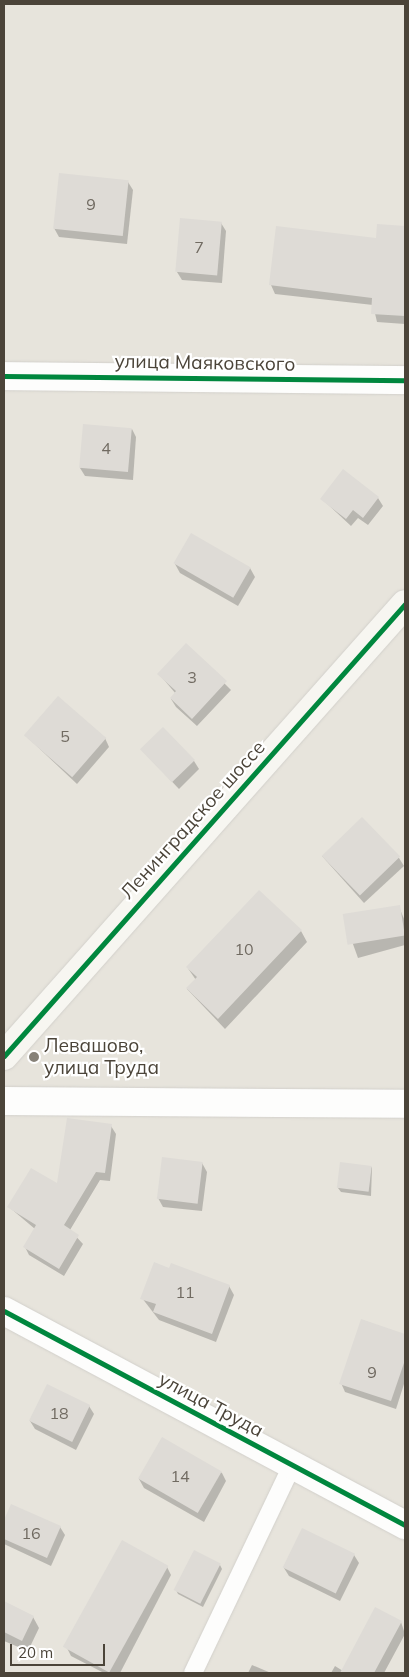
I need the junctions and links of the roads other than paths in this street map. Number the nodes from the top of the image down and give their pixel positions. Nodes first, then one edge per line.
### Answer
1 (4, 376) edge
2 (405, 380) edge
3 (405, 604) edge
4 (4, 1056) edge
5 (4, 1101) edge
6 (405, 1104) edge
7 (4, 1310) edge
8 (292, 1465) junction
9 (405, 1525) edge
10 (192, 1673) edge

1 - 2 street, улица Маяковского
3 - 4 street, Ленинградское шоссе
5 - 6 street
7 - 8 street, улица Труда
8 - 9 street, улица Труда
8 - 10 lane

